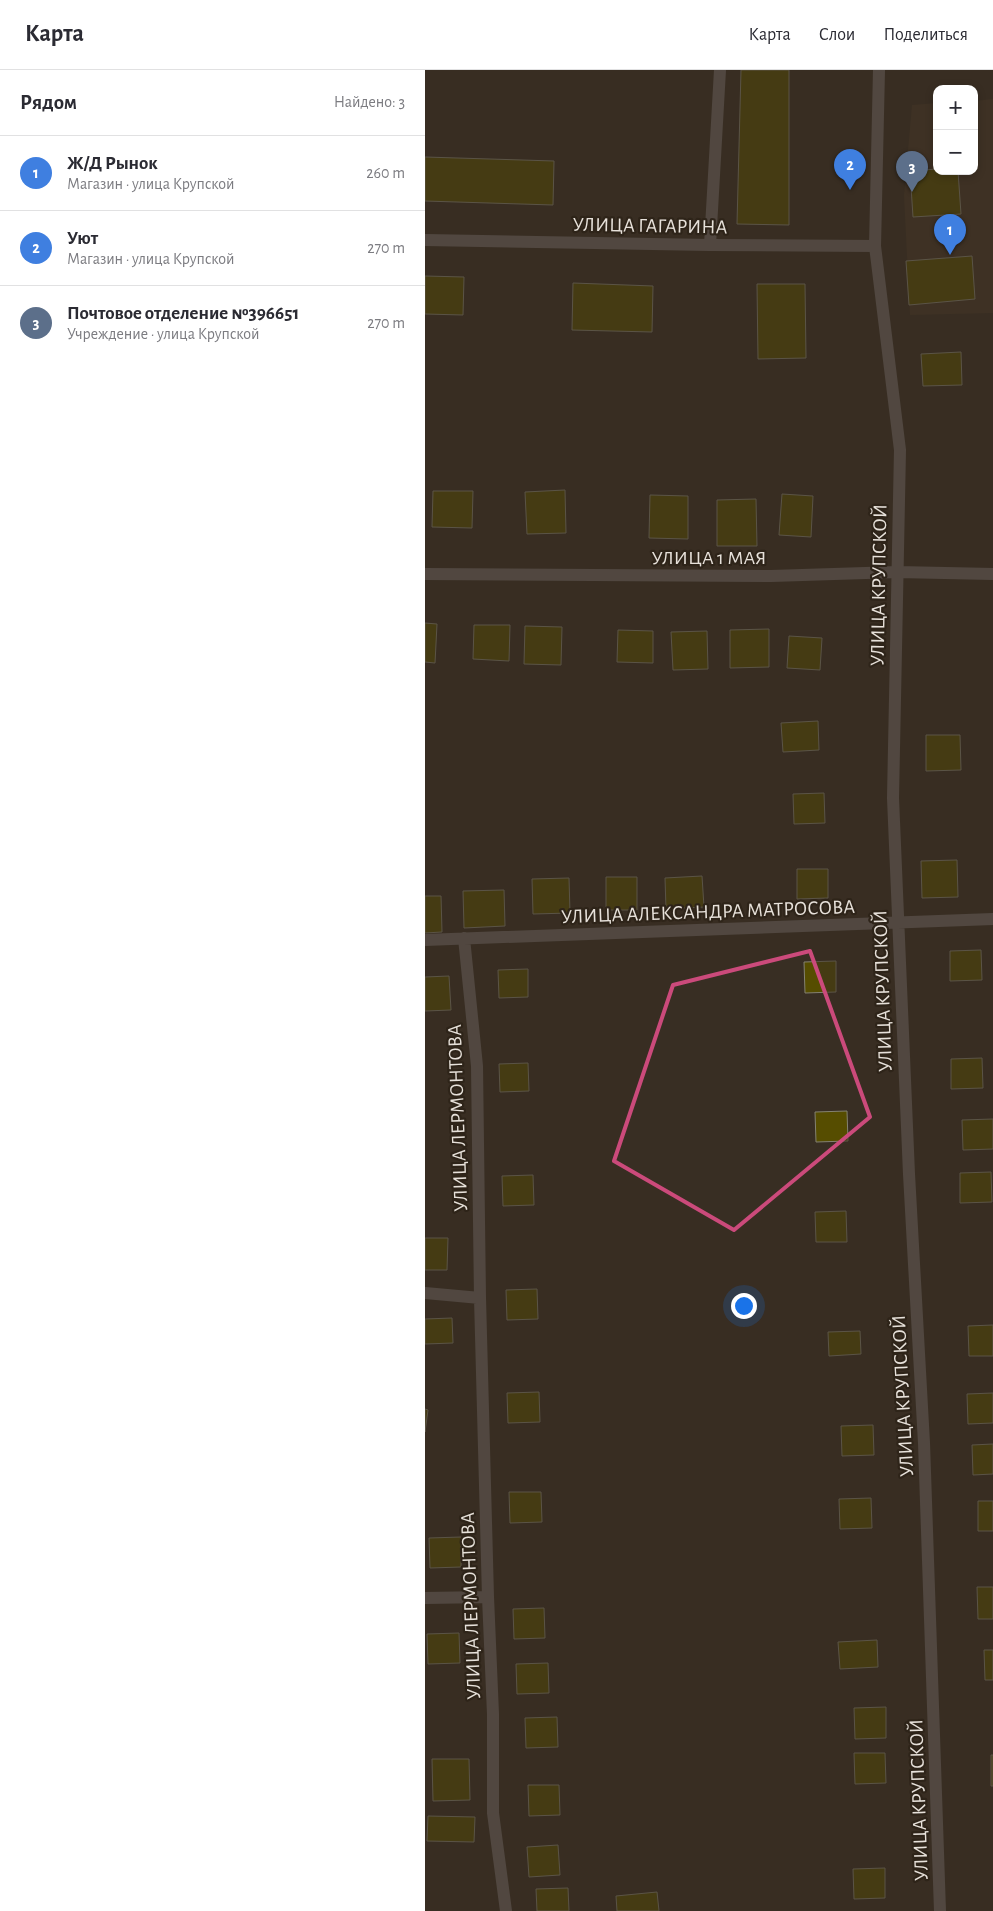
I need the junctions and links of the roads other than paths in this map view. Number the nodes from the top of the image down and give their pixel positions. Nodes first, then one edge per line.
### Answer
1 (720, 70) edge
2 (879, 70) edge
3 (425, 240) edge
4 (710, 246) junction
5 (875, 246) junction
6 (897, 572) junction
7 (425, 574) edge
8 (993, 574) edge
9 (993, 919) edge
10 (897, 922) junction
11 (464, 938) junction
12 (425, 940) edge
13 (425, 1293) edge
14 (480, 1298) junction
15 (488, 1597) junction
16 (425, 1598) edge
17 (506, 1911) edge
18 (940, 1911) edge

1 - 4 street
2 - 5 street, УЛИЦА КРУПСКОЙ
3 - 4 street, УЛИЦА ГАГАРИНА
4 - 5 street, УЛИЦА ГАГАРИНА
5 - 6 street, УЛИЦА КРУПСКОЙ
6 - 7 street, УЛИЦА 1 МАЯ
6 - 8 street, УЛИЦА 1 МАЯ
6 - 10 street, УЛИЦА КРУПСКОЙ
9 - 10 street, УЛИЦА АЛЕКСАНДРА МАТРОСОВА
10 - 11 street, УЛИЦА АЛЕКСАНДРА МАТРОСОВА
10 - 18 street, УЛИЦА КРУПСКОЙ
11 - 12 street, УЛИЦА АЛЕКСАНДРА МАТРОСОВА
11 - 14 street, УЛИЦА ЛЕРМОНТОВА
13 - 14 street
14 - 15 street, УЛИЦА ЛЕРМОНТОВА
15 - 16 street
15 - 17 street, УЛИЦА ЛЕРМОНТОВА

